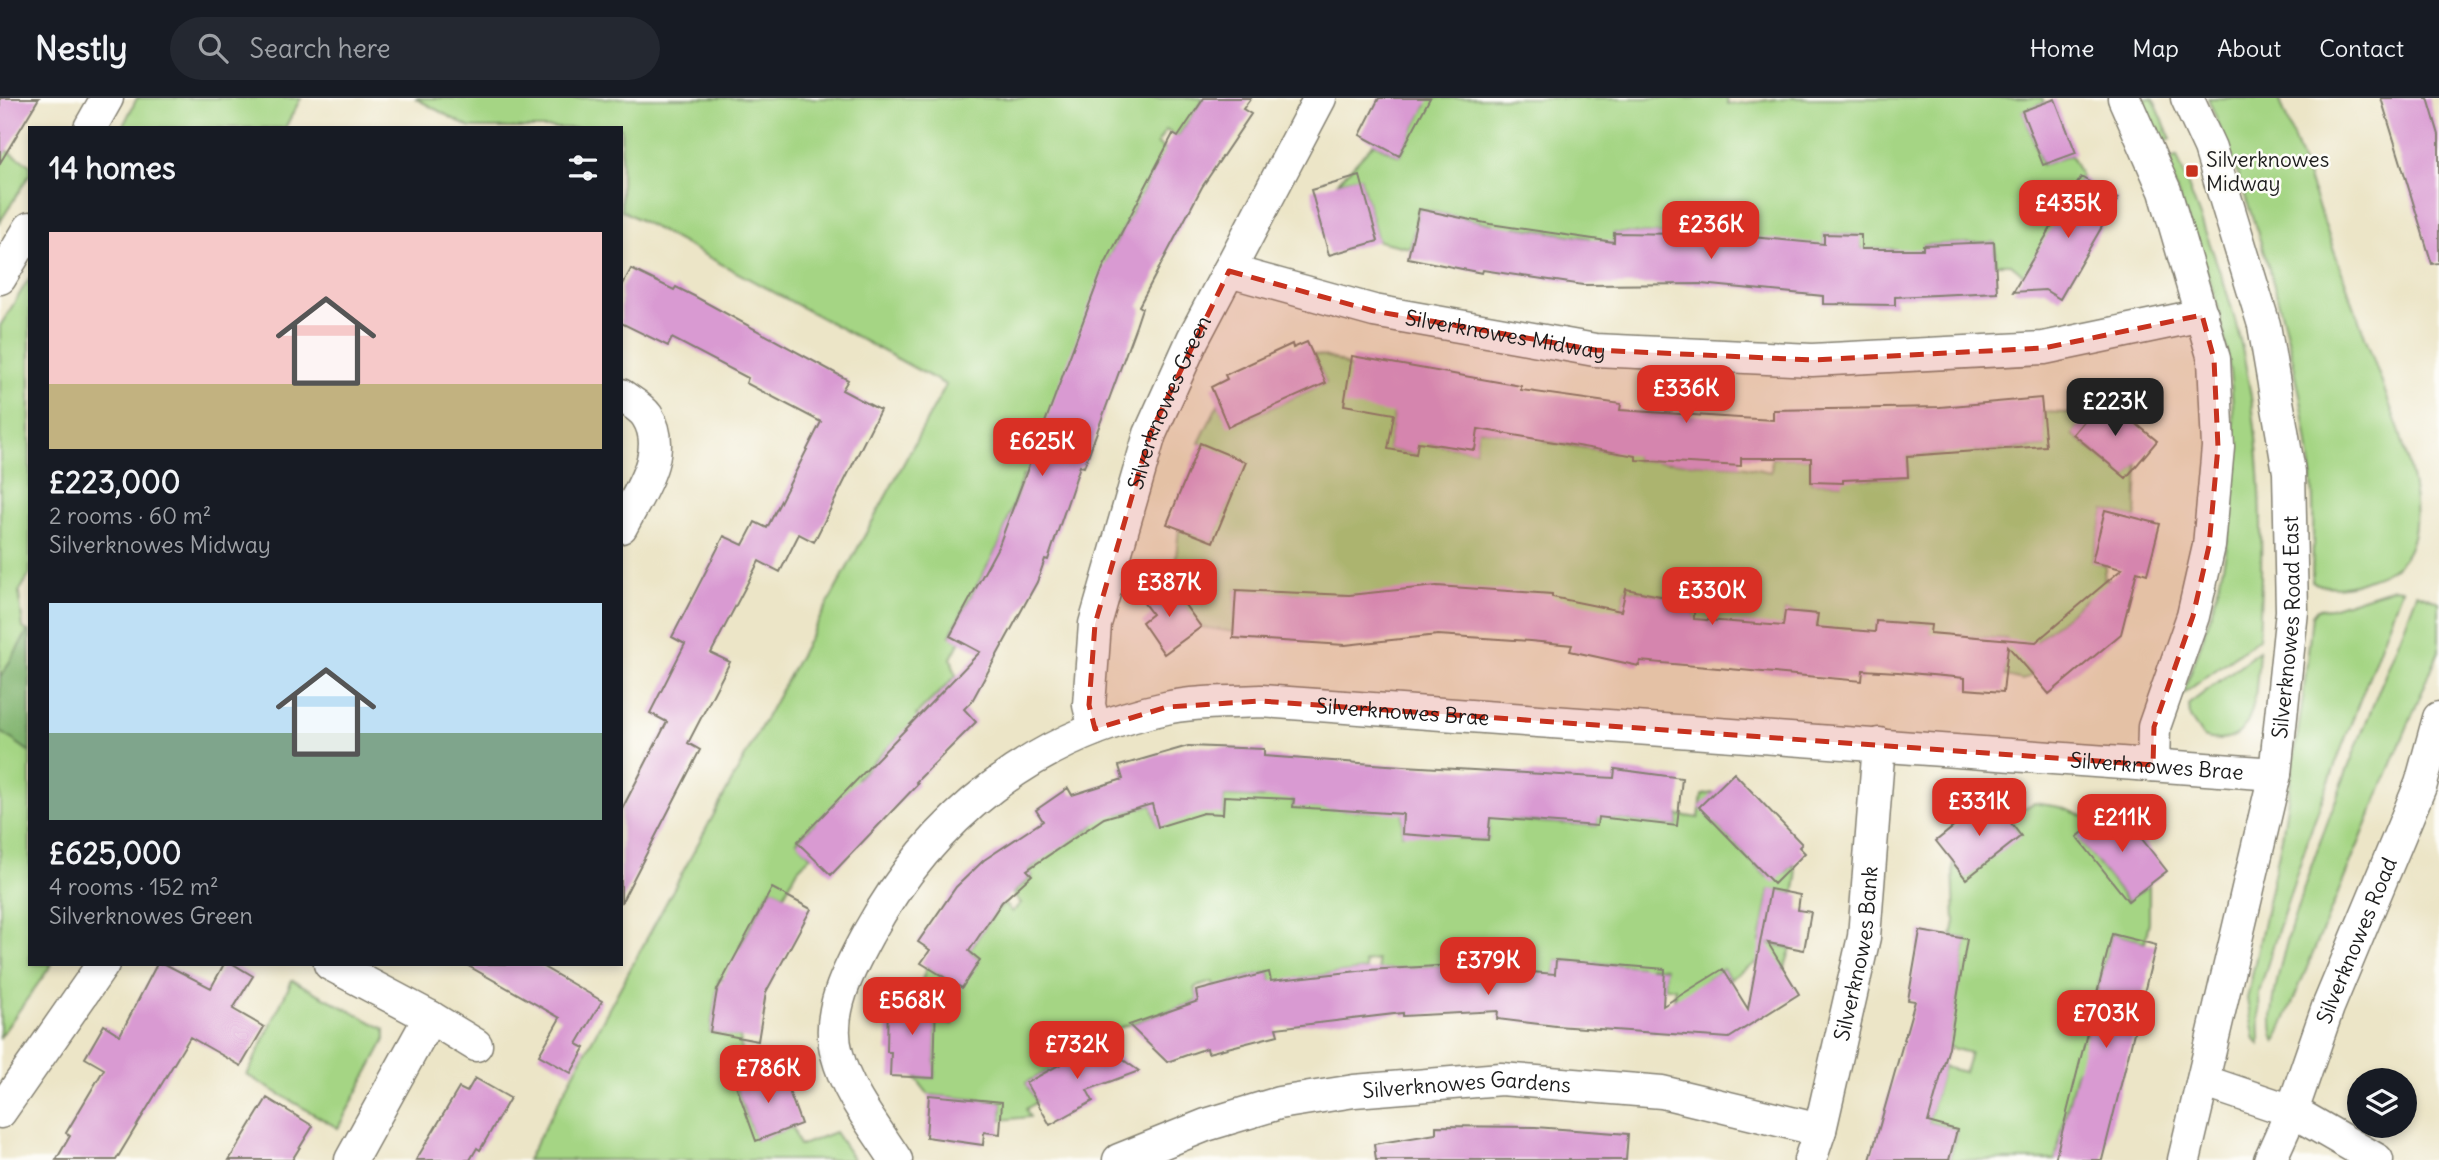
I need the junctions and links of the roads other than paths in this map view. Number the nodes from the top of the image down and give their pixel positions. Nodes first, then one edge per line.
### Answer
1 (107, 98) edge
2 (1320, 98) edge
3 (2124, 98) edge
4 (2187, 98) edge
5 (91, 126) edge
6 (28, 231) edge
7 (1229, 271) junction
8 (0, 278) edge
9 (2202, 316) junction
10 (623, 396) edge
11 (623, 523) edge
12 (2439, 718) edge
13 (1095, 729) junction
14 (1879, 744) junction
15 (2154, 765) junction
16 (2275, 774) junction
17 (102, 966) edge
18 (334, 966) edge
19 (429, 1017) junction
20 (476, 1045) dead end
21 (2203, 1081) junction
22 (2292, 1111) junction
23 (0, 1112) edge
24 (1820, 1130) junction
25 (351, 1160) edge
26 (896, 1160) edge
27 (1119, 1160) edge
28 (1810, 1160) edge
29 (2184, 1160) edge
30 (2270, 1160) edge
31 (2377, 1160) edge

1 - 5 street
2 - 7 street, Silverknowes Green
3 - 9 street
4 - 16 street, Silverknowes Road East
6 - 8 street
7 - 9 street, Silverknowes Midway
7 - 13 street, Silverknowes Green
9 - 15 street
10 - 11 street
12 - 22 street, Silverknowes Road
13 - 14 street, Silverknowes Brae
13 - 26 street, Silverknowes Brae
14 - 15 street, Silverknowes Brae
14 - 24 street, Silverknowes Bank
15 - 16 street, Silverknowes Brae
16 - 21 street, Silverknowes Road East
17 - 23 street
18 - 19 street
19 - 20 street
19 - 25 street
21 - 22 street
21 - 29 street, Silverknowes Road East
22 - 30 street, Silverknowes Road
22 - 31 street
24 - 27 street, Silverknowes Gardens
24 - 28 street, Silverknowes Bank

